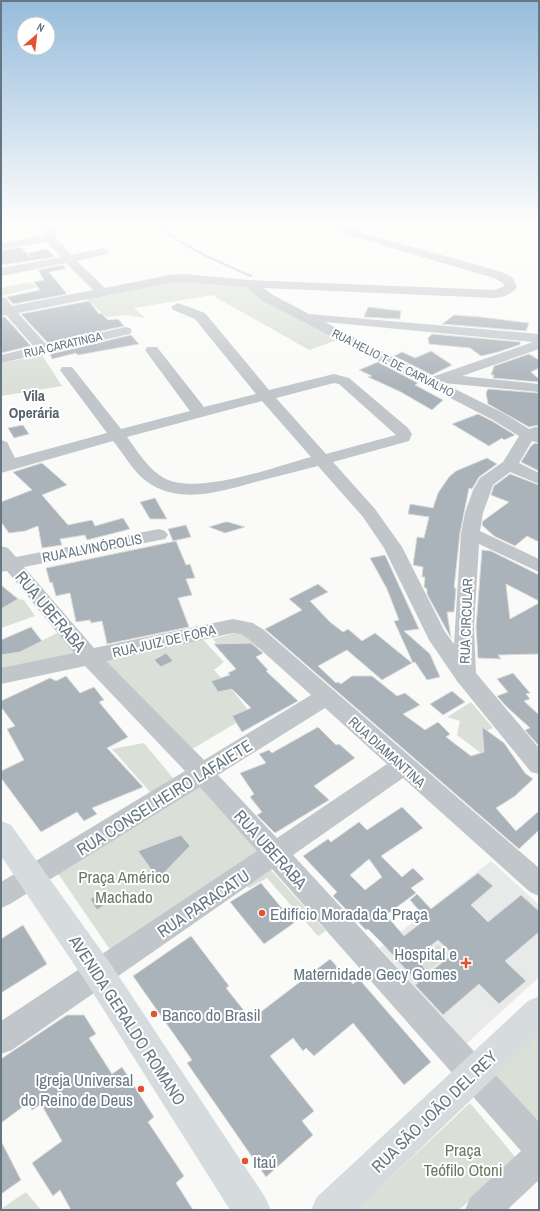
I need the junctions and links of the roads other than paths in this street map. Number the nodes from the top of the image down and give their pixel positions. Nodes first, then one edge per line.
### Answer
1 (88, 279) edge
2 (182, 279) edge
3 (190, 279) edge
4 (505, 279) edge
5 (249, 284) junction
6 (102, 292) junction
7 (178, 307) dead end
8 (3, 308) edge
9 (303, 316) junction
10 (125, 331) dead end
11 (539, 338) edge
12 (539, 344) edge
13 (43, 349) junction
14 (152, 350) dead end
15 (1, 359) edge
16 (67, 370) dead end
17 (436, 380) junction
18 (539, 388) edge
19 (266, 396) junction
20 (200, 413) junction
21 (116, 435) junction
22 (535, 435) edge
23 (1, 445) edge
24 (322, 460) junction
25 (509, 465) junction
26 (6, 466) edge
27 (539, 479) edge
28 (470, 533) junction
29 (159, 536) dead end
30 (4, 561) edge
31 (538, 564) edge
32 (233, 626) joint
33 (90, 658) junction
34 (465, 675) junction
35 (1, 676) edge
36 (326, 697) junction
37 (539, 765) edge
38 (403, 766) junction
39 (202, 773) junction
40 (1, 833) edge
41 (275, 854) junction
42 (32, 878) junction
43 (539, 884) edge
44 (1, 896) edge
45 (99, 974) junction
46 (539, 1012) edge
47 (1, 1039) edge
48 (473, 1073) junction
49 (539, 1146) edge
50 (539, 1157) edge
51 (252, 1210) edge
52 (330, 1210) edge
53 (482, 1210) edge

1 - 6 street
2 - 6 street
3 - 5 street
4 - 5 street
5 - 9 street, RUA HELIO T. DE CARVALHO
6 - 8 street
7 - 19 street
8 - 13 street
9 - 11 street
9 - 17 street, RUA HELIO T. DE CARVALHO
10 - 13 street, RUA CARATINGA
12 - 17 street
13 - 15 street, RUA CARATINGA
14 - 20 street
16 - 21 street
17 - 18 street
17 - 22 street, RUA HELIO T. DE CARVALHO
19 - 20 street
19 - 24 street
19 - 24 street
20 - 21 street
21 - 24 street
21 - 26 street
22 - 25 street
23 - 26 street
24 - 34 street
25 - 27 street
25 - 28 street, RUA CIRCULAR
28 - 31 street
28 - 34 street, RUA CIRCULAR
29 - 30 street, RUA ALVINÓPOLIS
30 - 33 street, RUA UBERABA
32 - 33 street, RUA JUIZ DE FORA
32 - 36 street, RUA DIAMANTINA
33 - 35 street, RUA JUIZ DE FORA
33 - 39 street, RUA UBERABA
34 - 37 street, RUA CIRCULAR
36 - 38 street, RUA DIAMANTINA
36 - 39 street, RUA CONSELHEIRO LAFAIETE
38 - 41 street, RUA PARACATU
38 - 43 street, RUA DIAMANTINA
39 - 41 street, RUA UBERABA
39 - 42 street, RUA CONSELHEIRO LAFAIETE
40 - 42 main road, AVENIDA GERALDO ROMANO
41 - 45 street, RUA PARACATU
41 - 48 street, RUA UBERABA
42 - 44 street, RUA CONSELHEIRO LAFAIETE
42 - 45 main road, AVENIDA GERALDO ROMANO
45 - 47 street, RUA PARACATU
45 - 51 main road, AVENIDA GERALDO ROMANO
46 - 48 main road, RUA SÃO JOÃO DEL REY
48 - 49 street, RUA UBERABA
48 - 52 main road, RUA SÃO JOÃO DEL REY
50 - 53 street

